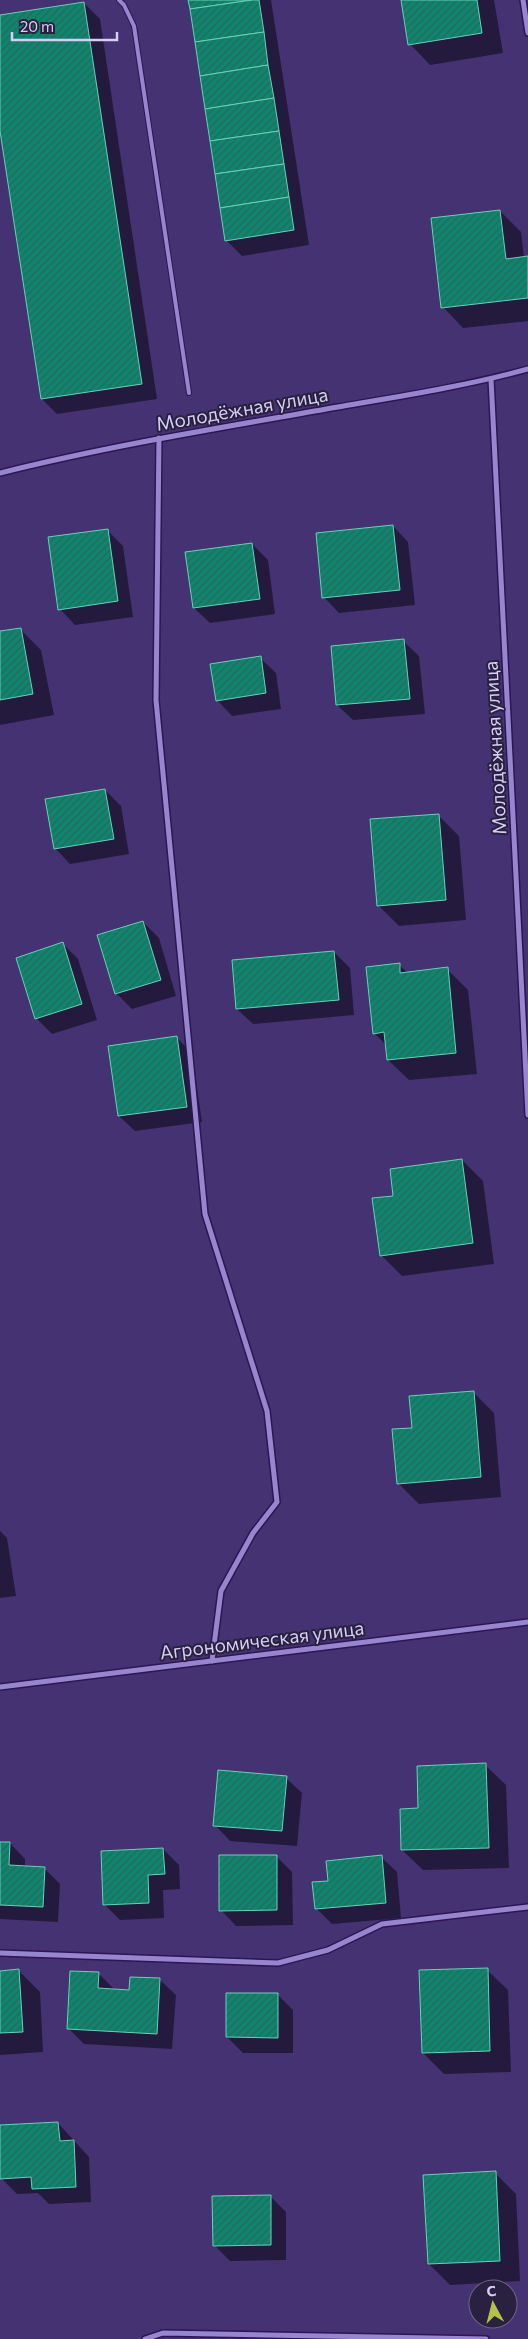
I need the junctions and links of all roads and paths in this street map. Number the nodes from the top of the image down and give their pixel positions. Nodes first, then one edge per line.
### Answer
1 (118, 0) edge
2 (523, 0) edge
3 (528, 33) edge
4 (528, 369) edge
5 (491, 379) junction
6 (190, 393) dead end
7 (159, 438) junction
8 (0, 473) edge
9 (528, 1115) edge
10 (528, 1622) edge
11 (212, 1661) junction
12 (0, 1687) edge
13 (528, 1907) edge
14 (0, 1953) edge
15 (145, 2339) edge
16 (486, 2339) edge

1 - 6 lane
2 - 3 street
4 - 5 street, Молодёжная улица
5 - 7 street, Молодёжная улица
5 - 9 street, Молодёжная улица
7 - 8 street, Молодёжная улица
7 - 11 street
10 - 11 street, Агрономическая улица
11 - 12 street, Агрономическая улица
13 - 14 street
15 - 16 street

